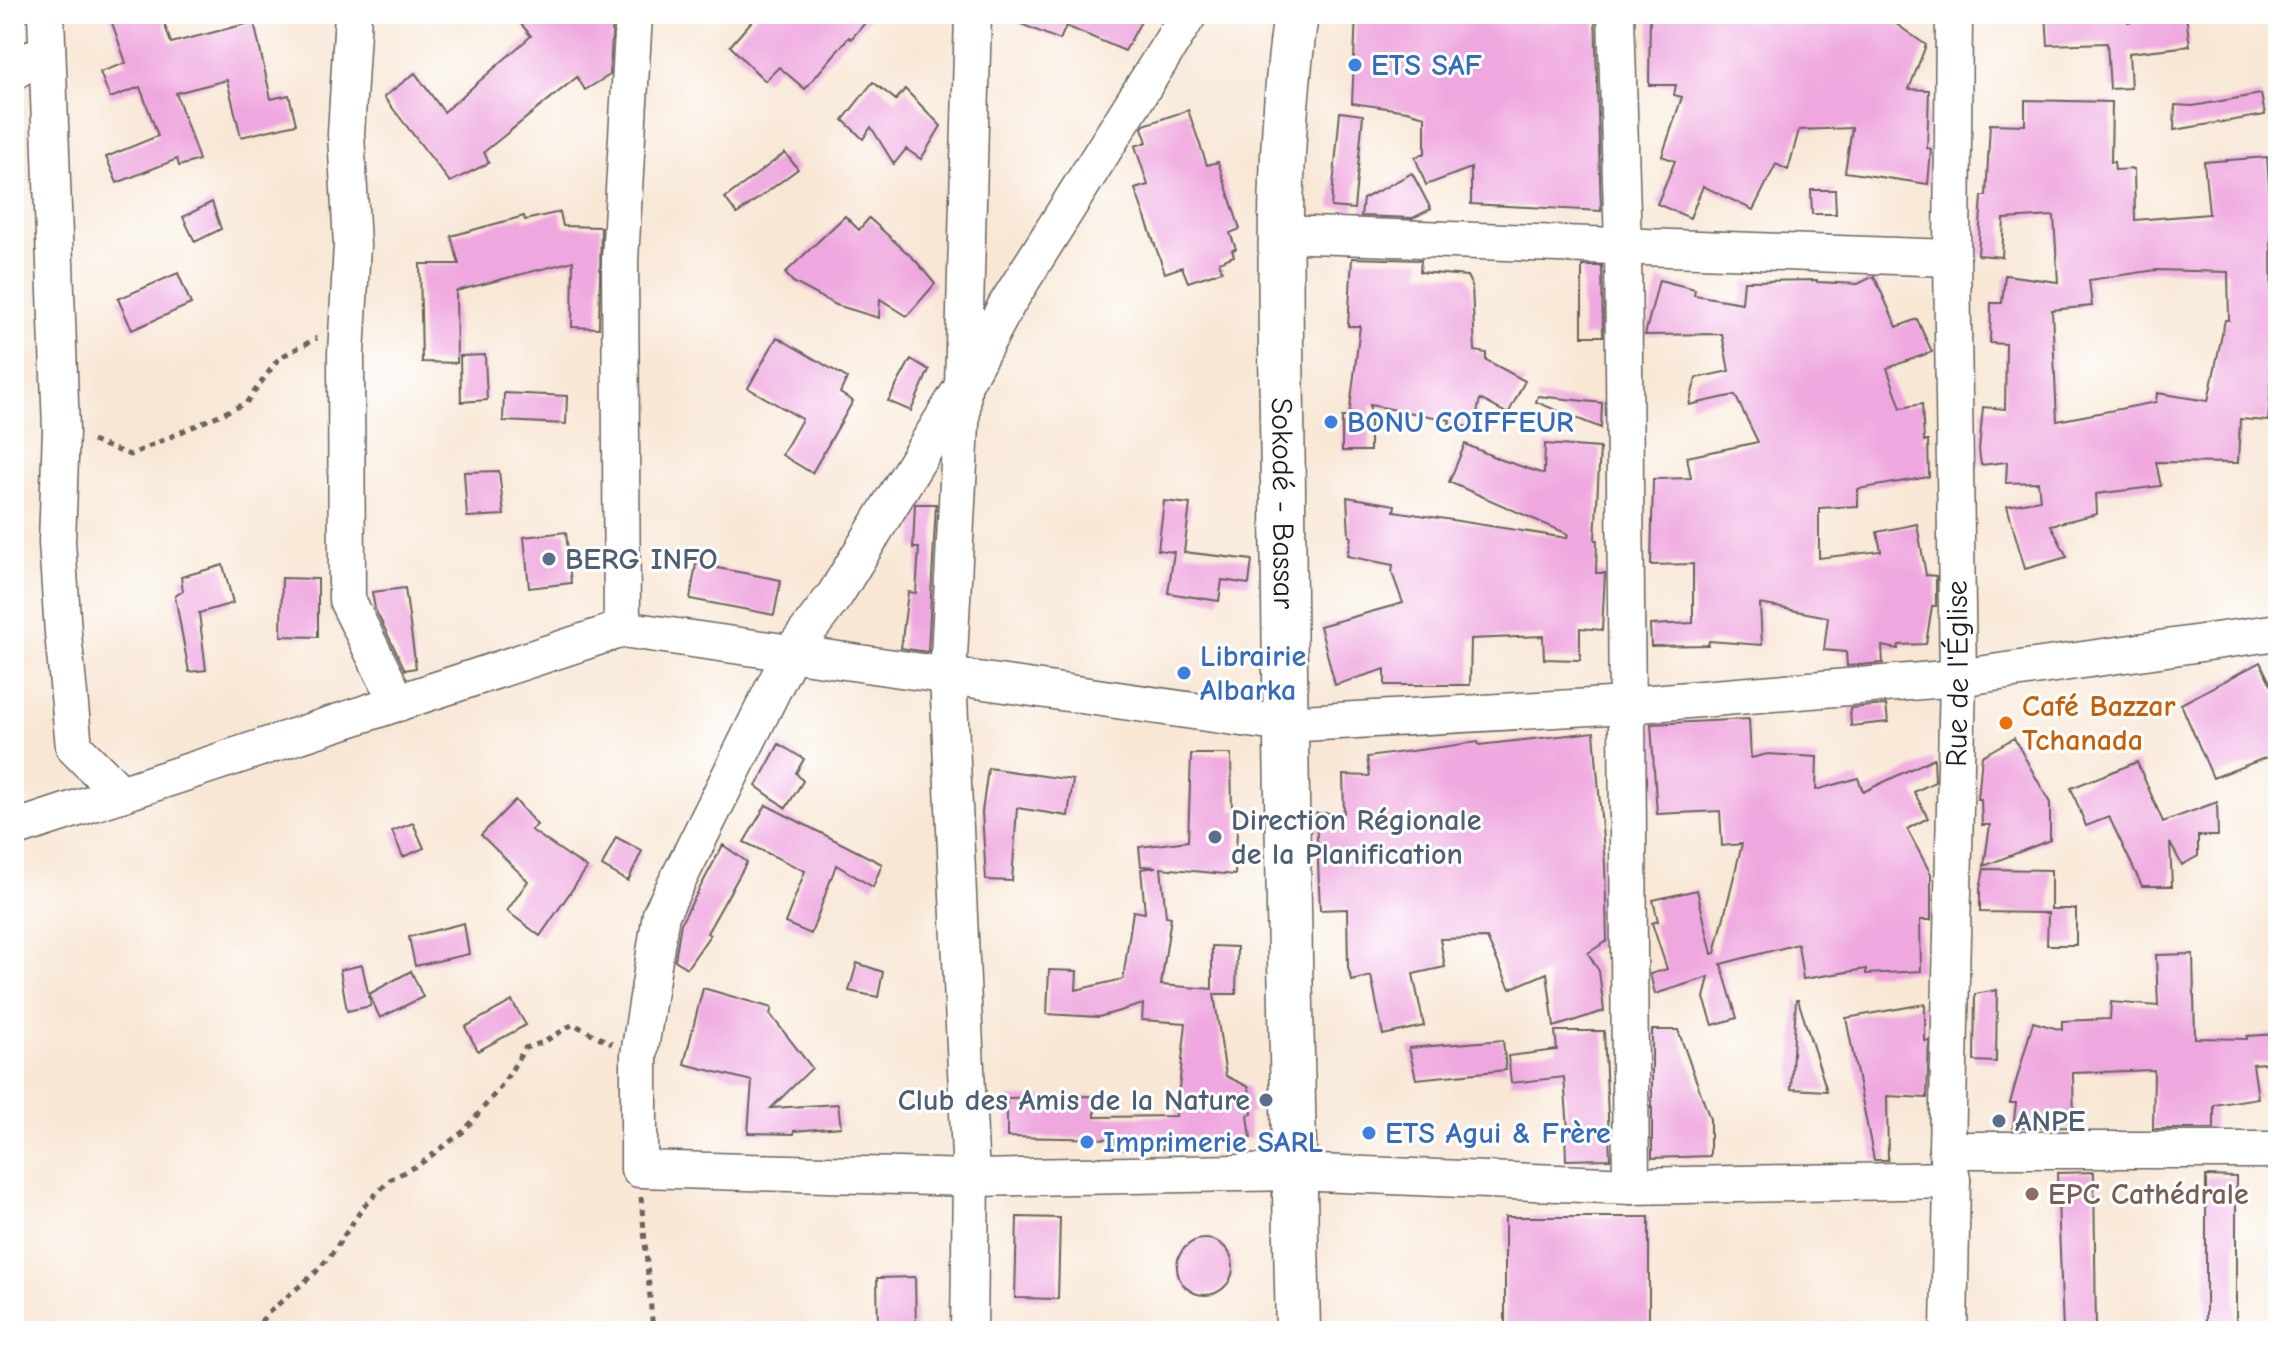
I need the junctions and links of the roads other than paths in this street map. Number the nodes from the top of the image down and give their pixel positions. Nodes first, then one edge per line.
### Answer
1 (46, 14) edge
2 (353, 14) edge
3 (634, 14) edge
4 (973, 14) edge
5 (1189, 14) edge
6 (1296, 14) edge
7 (1616, 14) edge
8 (1954, 14) edge
9 (47, 50) junction
10 (14, 71) edge
11 (1281, 234) junction
12 (1623, 246) junction
13 (1952, 258) junction
14 (963, 386) junction
15 (622, 629) junction
16 (2278, 632) edge
17 (791, 653) junction
18 (948, 676) junction
19 (1958, 678) junction
20 (398, 703) junction
21 (1627, 705) junction
22 (1284, 724) junction
23 (121, 794) junction
24 (14, 829) edge
25 (2278, 1150) edge
26 (1949, 1165) junction
27 (1294, 1172) junction
28 (971, 1178) junction
29 (1631, 1186) junction
30 (969, 1331) edge
31 (1298, 1331) edge
32 (1949, 1331) edge

1 - 9 street
2 - 20 street
3 - 15 street
4 - 14 street
5 - 14 street
6 - 11 main road, Sokodé - Bassar
7 - 12 street
8 - 13 street, Rue de l'Église
9 - 10 street
9 - 23 street
11 - 12 street
11 - 22 main road, Sokodé - Bassar
12 - 13 street
12 - 21 street
13 - 19 street, Rue de l'Église
14 - 17 street
14 - 18 street
15 - 17 street
15 - 20 street
16 - 19 street
17 - 18 street
17 - 28 street
18 - 22 street
18 - 28 street
19 - 21 street
19 - 26 street, Rue de l'Église
20 - 23 street
21 - 22 street
21 - 29 street
22 - 27 main road, Sokodé - Bassar
23 - 24 street
25 - 26 street
26 - 29 street
26 - 32 street, Rue de l'Église
27 - 28 street
27 - 29 street
27 - 31 main road, Sokodé - Bassar
28 - 30 street

